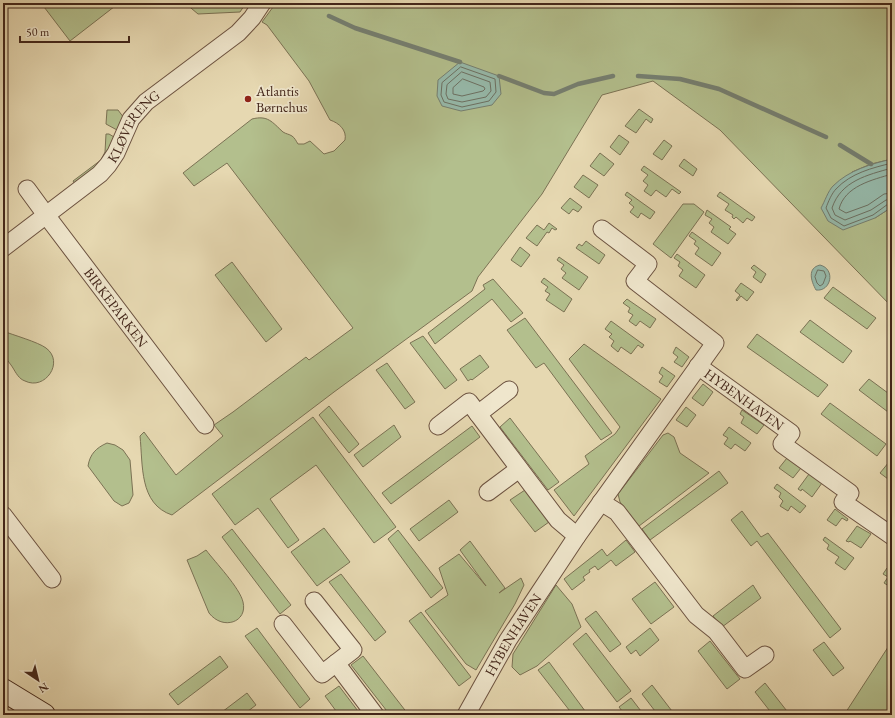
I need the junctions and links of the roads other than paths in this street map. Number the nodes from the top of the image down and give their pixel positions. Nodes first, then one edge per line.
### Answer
1 (262, 3) edge
2 (27, 189) dead end
3 (46, 216) junction
4 (602, 229) dead end
5 (3, 248) edge
6 (698, 366) junction
7 (509, 390) dead end
8 (478, 414) junction
9 (206, 425) dead end
10 (438, 426) dead end
11 (519, 469) junction
12 (488, 492) dead end
13 (601, 502) junction
14 (3, 515) edge
15 (577, 536) junction
16 (892, 536) edge
17 (52, 579) dead end
18 (314, 601) dead end
19 (283, 624) dead end
20 (765, 656) dead end
21 (336, 663) junction
22 (3, 690) edge
23 (44, 715) edge
24 (375, 715) edge
25 (466, 715) edge

1 - 3 street, KLØVERENG
2 - 3 street, BIRKEPARKEN
3 - 5 street, KLØVERENG
3 - 9 street, BIRKEPARKEN
4 - 6 street, HYBENHAVEN
6 - 13 street, HYBENHAVEN
6 - 16 street, HYBENHAVEN
7 - 8 street
8 - 10 street
8 - 11 street
11 - 12 street
11 - 15 street
13 - 15 street, HYBENHAVEN
13 - 20 street
14 - 17 street
15 - 25 street, HYBENHAVEN
18 - 21 street
19 - 21 street
21 - 24 street
22 - 23 street

